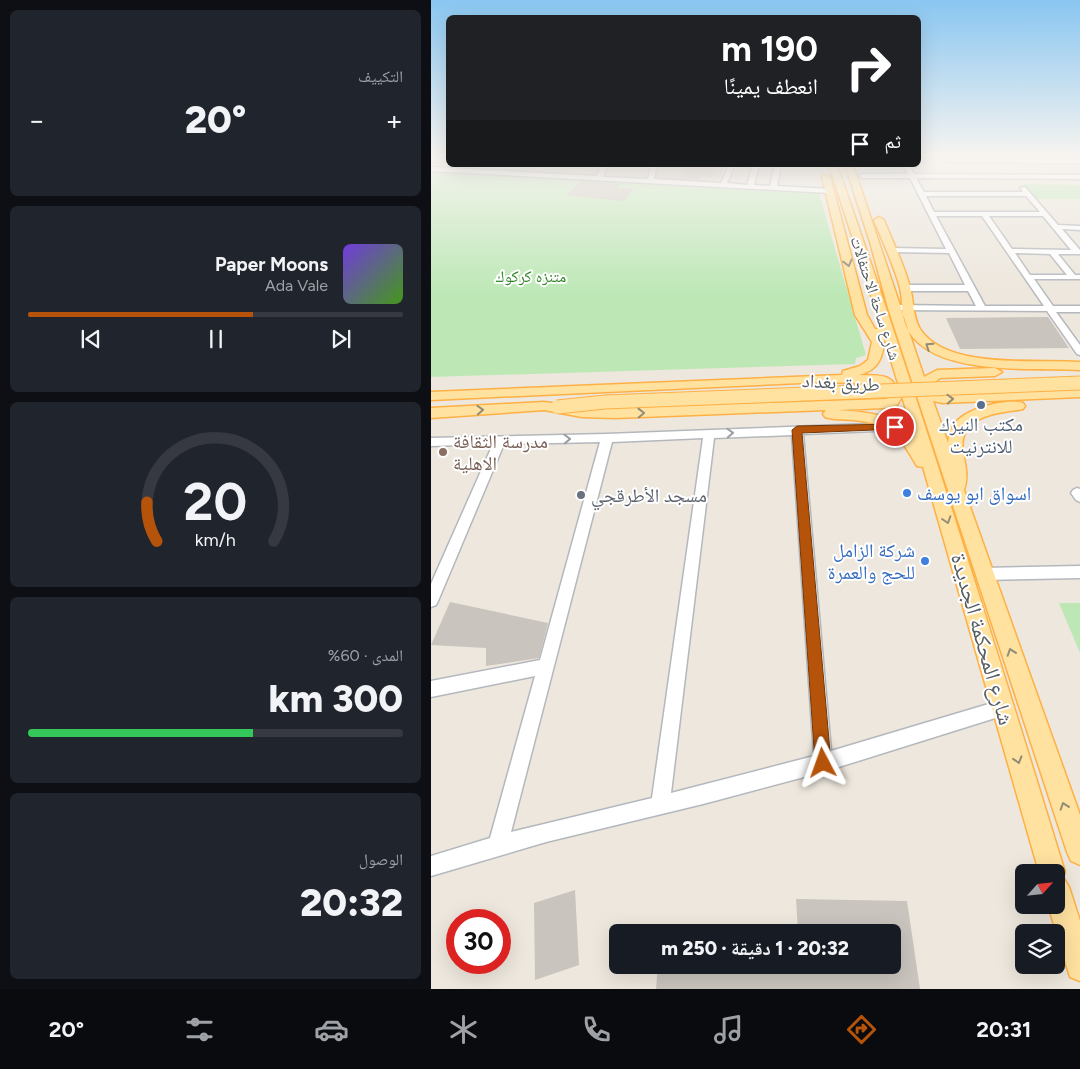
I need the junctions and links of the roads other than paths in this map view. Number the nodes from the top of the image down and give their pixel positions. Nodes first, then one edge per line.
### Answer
1 (832, 201) edge
2 (844, 201) edge
3 (867, 201) edge
4 (868, 201) edge
5 (926, 201) edge
6 (1034, 201) edge
7 (933, 214) junction
8 (984, 214) junction
9 (1045, 214) junction
10 (1056, 227) junction
11 (1080, 228) edge
12 (875, 242) junction
13 (889, 246) junction
14 (953, 251) junction
15 (1010, 251) junction
16 (1053, 252) junction
17 (1079, 252) edge
18 (1028, 277) junction
19 (1076, 277) edge
20 (905, 288) junction
21 (972, 288) junction
22 (877, 295) junction
23 (894, 308) junction
24 (907, 308) junction
25 (982, 309) junction
26 (1050, 309) junction
27 (1080, 309) edge
28 (1066, 331) junction
29 (1080, 331) edge
30 (878, 342) junction
31 (1080, 352) edge
32 (1080, 367) edge
33 (823, 378) junction
34 (1080, 378) edge
35 (747, 381) junction
36 (1080, 383) edge
37 (431, 387) edge
38 (462, 390) junction
39 (522, 391) junction
40 (1080, 393) edge
41 (431, 396) edge
42 (1080, 402) edge
43 (919, 406) junction
44 (557, 407) junction
45 (776, 409) junction
46 (431, 413) edge
47 (895, 427) junction
48 (797, 430) junction
49 (709, 434) junction
50 (607, 438) junction
51 (500, 441) junction
52 (431, 442) edge
53 (947, 492) junction
54 (1080, 572) edge
55 (984, 574) junction
56 (431, 601) edge
57 (545, 666) junction
58 (431, 689) edge
59 (1002, 708) junction
60 (823, 763) junction
61 (660, 805) junction
62 (497, 844) junction
63 (1080, 852) edge
64 (1049, 864) edge
65 (431, 866) edge
66 (1064, 914) edge
67 (1080, 967) edge

1 -> 30 main road
2 - 22 main road, شارع ساحة الاحتفالات
3 - 12 main road, شارع ساحة الاحتفالات
4 - 13 main road
5 - 7 street
6 - 9 street
7 - 8 street
7 - 14 street
8 - 9 street
8 - 15 street
9 - 10 street
10 - 11 street
10 - 17 street
12 - 13 main road
12 - 23 main road, شارع ساحة الاحتفالات
13 - 14 street
13 - 20 main road
14 - 21 street
15 - 16 street
15 - 18 street
16 - 17 street
16 - 19 street
18 - 19 street
18 - 26 street
20 - 21 street
20 - 24 main road
21 - 25 street
22 - 30 main road
22 - 43 main road, شارع ساحة الاحتفالات
23 - 24 street
23 - 43 main road, شارع ساحة الاحتفالات
24 - 25 street
32 -> 24 main road
25 - 26 street
26 - 27 street
26 - 28 street
28 - 29 street
28 - 31 street
30 - 33 main road
32 -> 40 main road
33 - 35 main road, طريق بغداد
33 - 45 main road, طريق بغداد
34 - 39 main road
35 - 38 main road
35 - 39 main road, طريق بغداد
36 - 44 main road, bridge
37 - 38 main road
38 - 39 main road, طريق بغداد
38 - 41 main road, طريق بغداد
42 - 53 main road
43 - 53 main road, شارع المحكمة الجديدة
44 -> 45 main road, طريق بغداد
46 -> 44 main road, طريق بغداد
45 - 47 main road
47 - 48 street
47 - 53 main road
49 -> 48 street
48 - 60 street
49 - 50 street
49 - 61 street
51 -> 50 street
50 - 57 street
51 - 52 street
51 - 56 street
53 - 55 main road, شارع المحكمة الجديدة
53 -> 59 main road, شارع المحكمة الجديدة
54 - 55 street
63 -> 55 main road, شارع المحكمة الجديدة
57 - 58 street
57 - 62 street
59 - 60 street
59 -> 64 main road, شارع المحكمة الجديدة
60 - 61 street
61 - 62 street
62 - 65 street
66 - 67 main road

